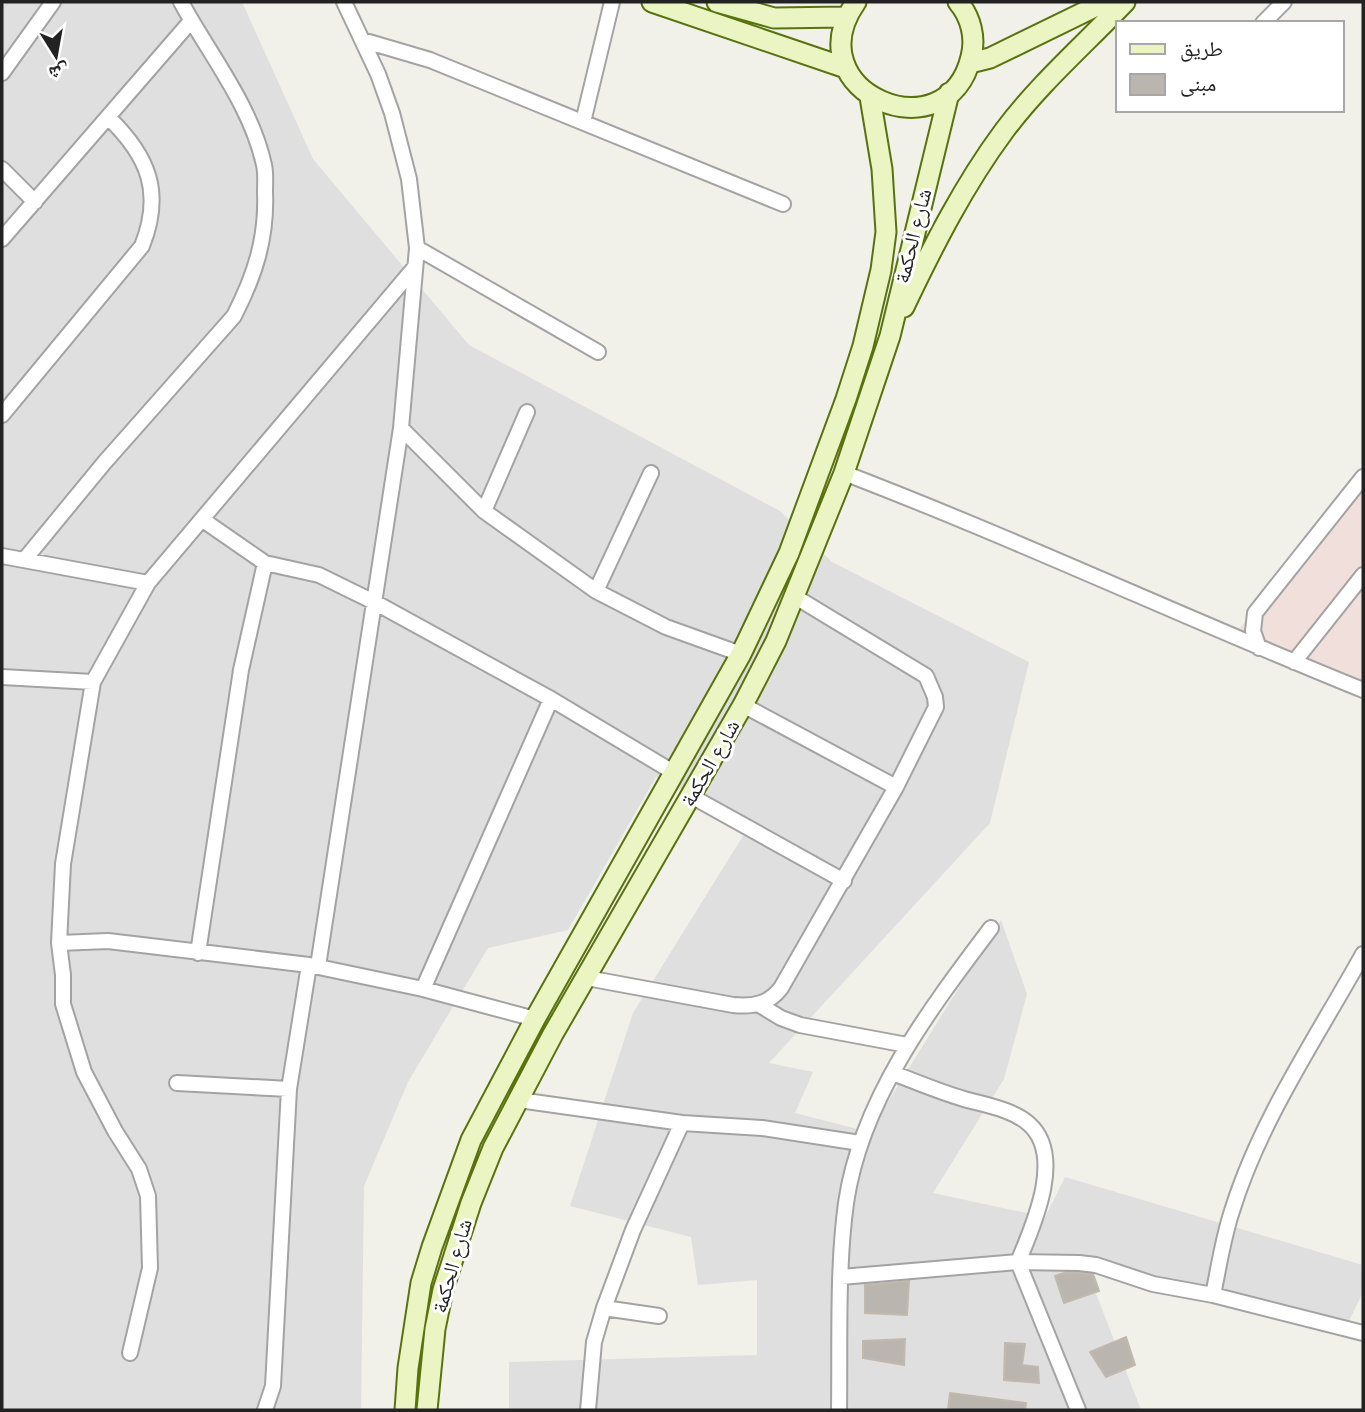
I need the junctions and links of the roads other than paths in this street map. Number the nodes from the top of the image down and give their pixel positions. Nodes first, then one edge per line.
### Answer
1 (53, 2) edge
2 (181, 2) edge
3 (344, 2) edge
4 (612, 2) edge
5 (652, 2) edge
6 (717, 2) edge
7 (958, 2) edge
8 (1105, 2) edge
9 (1125, 2) edge
10 (1284, 2) edge
11 (851, 10) edge
12 (191, 21) junction
13 (1264, 21) edge
14 (362, 40) junction
15 (970, 63) junction
16 (846, 68) junction
17 (2, 73) edge
18 (949, 93) junction
19 (870, 97) junction
20 (109, 118) junction
21 (583, 122) junction
22 (2, 169) edge
23 (35, 202) junction
24 (783, 204) dead end
25 (2, 239) edge
26 (417, 248) junction
27 (415, 267) junction
28 (890, 336) junction
29 (598, 352) dead end
30 (527, 412) dead end
31 (2, 415) edge
32 (401, 428) junction
33 (651, 473) dead end
34 (844, 473) junction
35 (1363, 477) edge
36 (484, 511) junction
37 (203, 520) junction
38 (2, 556) edge
39 (25, 559) junction
40 (265, 564) junction
41 (1363, 575) edge
42 (148, 583) junction
43 (596, 591) junction
44 (794, 596) junction
45 (376, 603) junction
46 (1259, 648) junction
47 (741, 654) junction
48 (1294, 662) junction
49 (2, 677) edge
50 (93, 682) junction
51 (1363, 690) edge
52 (551, 699) junction
53 (743, 705) junction
54 (673, 772) junction
55 (896, 787) junction
56 (691, 796) junction
57 (844, 881) junction
58 (991, 928) dead end
59 (59, 943) junction
60 (198, 953) junction
61 (1363, 954) edge
62 (313, 966) junction
63 (587, 978) junction
64 (424, 989) junction
65 (758, 1004) junction
66 (535, 1019) junction
67 (906, 1045) junction
68 (893, 1073) junction
69 (177, 1083) dead end
70 (289, 1089) junction
71 (519, 1100) junction
72 (682, 1123) junction
73 (860, 1143) junction
74 (1018, 1262) junction
75 (841, 1277) junction
76 (1213, 1294) junction
77 (604, 1308) junction
78 (659, 1316) dead end
79 (1363, 1333) edge
80 (130, 1353) dead end
81 (265, 1410) edge
82 (405, 1410) edge
83 (427, 1410) edge
84 (588, 1410) edge
85 (839, 1410) edge
86 (1079, 1410) edge

1 - 17 street
2 - 12 street
3 - 14 street
4 - 21 street
5 - 16 street
6 - 11 street
7 - 15 street
8 - 15 street
9 - 28 street
10 - 13 street
11 - 16 street
12 - 20 street
12 - 39 street
14 - 21 street
14 - 26 street
15 - 18 street
16 - 19 street
18 - 19 street
18 - 28 street, شارع الحكمة
19 - 47 street, شارع الحكمة
20 - 23 street
20 - 31 street
21 - 24 street
22 - 23 street
23 - 25 street
26 - 27 street
26 - 29 street
27 - 32 street
27 - 37 street
28 - 34 street, شارع الحكمة
30 - 36 street
32 - 36 street
32 - 45 street
33 - 43 street
34 - 44 street, شارع الحكمة
34 - 46 street
35 - 46 street
36 - 43 street
37 - 40 street
37 - 42 street
38 - 39 street
39 - 42 street
40 - 45 street
40 - 60 street
41 - 48 street
42 - 50 street
43 - 47 street
44 - 53 street, شارع الحكمة
44 - 55 street
45 - 52 street
45 - 62 street
46 - 48 street
47 - 54 street, شارع الحكمة
48 - 51 street
49 - 50 street
50 - 59 street
52 - 54 street
52 - 64 street
53 - 55 street
53 - 56 street, شارع الحكمة
54 - 66 street, شارع الحكمة
55 - 57 street
56 - 57 street
56 - 63 street, شارع الحكمة
57 - 65 street
58 - 67 street
59 - 60 street
59 - 80 street
60 - 62 street
61 - 76 street
62 - 64 street
62 - 70 street
63 - 65 street
63 - 71 street, شارع الحكمة
64 - 66 street
65 - 67 street
66 - 82 street, شارع الحكمة
67 - 68 street
68 - 73 street
68 - 74 street
69 - 70 street
70 - 81 street
71 - 72 street
71 - 83 street, شارع الحكمة
72 - 73 street
72 - 77 street
73 - 75 street
74 - 75 street
74 - 76 street
74 - 86 street
75 - 85 street
76 - 79 street
77 - 78 street
77 - 84 street

